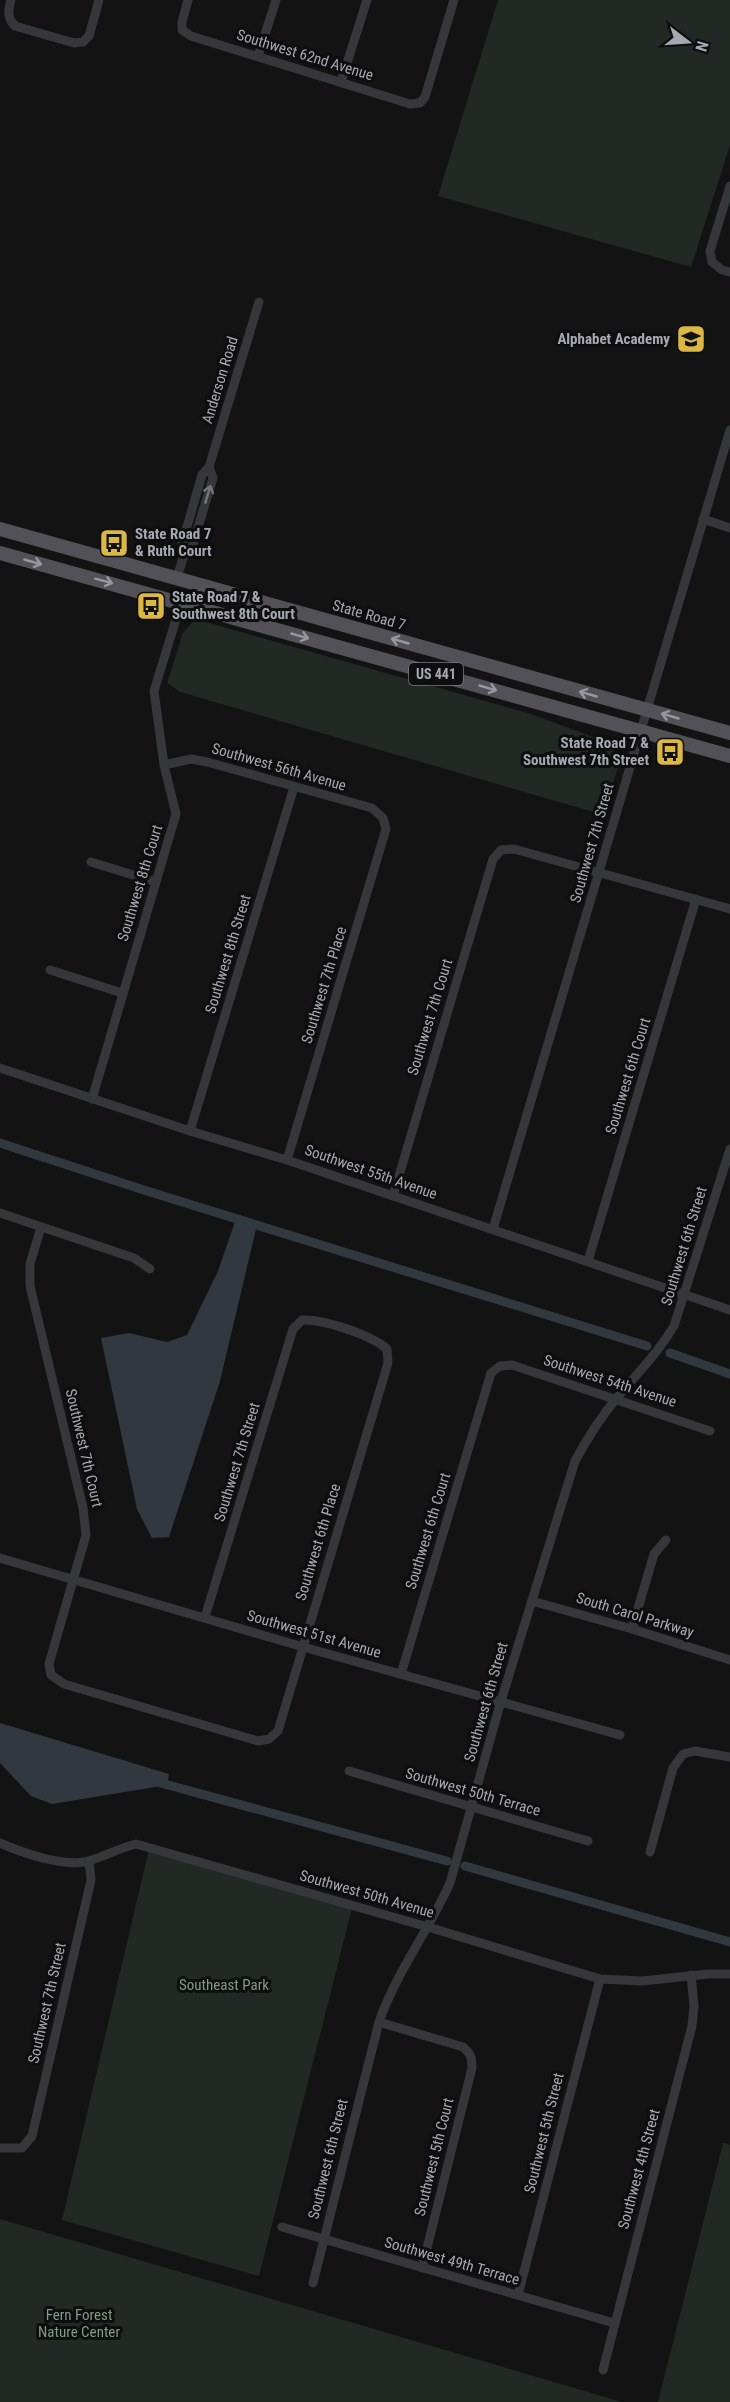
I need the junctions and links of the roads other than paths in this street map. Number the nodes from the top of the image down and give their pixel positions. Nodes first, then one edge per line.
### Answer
1 (11, 0) edge
2 (99, 0) edge
3 (188, 0) edge
4 (276, 0) edge
5 (367, 0) edge
6 (454, 0) edge
7 (258, 56) junction
8 (341, 82) junction
9 (730, 186) edge
10 (730, 273) edge
11 (259, 302) dead end
12 (730, 430) edge
13 (703, 519) junction
14 (730, 528) edge
15 (0, 529) edge
16 (0, 553) edge
17 (177, 578) junction
18 (143, 592) junction
19 (229, 592) junction
20 (181, 603) junction
21 (645, 709) junction
22 (638, 730) junction
23 (730, 733) edge
24 (730, 756) edge
25 (164, 765) junction
26 (294, 787) junction
27 (382, 818) joint
28 (91, 862) dead end
29 (599, 873) junction
30 (156, 882) junction
31 (696, 899) junction
32 (730, 909) edge
33 (50, 970) dead end
34 (122, 993) junction
35 (0, 1068) edge
36 (92, 1099) junction
37 (190, 1131) junction
38 (730, 1149) edge
39 (287, 1160) junction
40 (393, 1196) junction
41 (0, 1213) edge
42 (41, 1227) junction
43 (493, 1229) junction
44 (588, 1261) junction
45 (150, 1269) dead end
46 (686, 1294) junction
47 (730, 1310) edge
48 (302, 1320) joint
49 (500, 1366) joint
50 (616, 1398) junction
51 (710, 1431) dead end
52 (666, 1540) dead end
53 (0, 1558) edge
54 (74, 1580) junction
55 (532, 1601) junction
56 (205, 1617) junction
57 (632, 1629) junction
58 (303, 1647) junction
59 (730, 1660) edge
60 (401, 1674) junction
61 (501, 1701) junction
62 (620, 1735) dead end
63 (269, 1739) joint
64 (730, 1757) edge
65 (349, 1771) dead end
66 (471, 1807) junction
67 (588, 1841) dead end
68 (0, 1843) edge
69 (650, 1852) dead end
70 (89, 1862) junction
71 (428, 1927) junction
72 (730, 1974) edge
73 (691, 1975) junction
74 (600, 1979) junction
75 (379, 2022) junction
76 (0, 2148) edge
77 (282, 2227) dead end
78 (323, 2241) junction
79 (422, 2268) junction
80 (314, 2283) dead end
81 (518, 2295) junction
82 (614, 2323) junction
83 (603, 2370) dead end

1 - 2 street
3 - 7 street, Southwest 62nd Avenue
4 - 7 street
5 - 8 street
6 - 8 street, Southwest 62nd Avenue
7 - 8 street, Southwest 62nd Avenue
9 - 10 street
11 - 17 street, Anderson Road
12 - 13 street, Southwest 7th Street
13 - 14 street
13 - 21 street, Southwest 7th Street
15 - 17 main road, State Road 7 / US 441
16 -> 18 main road, US 441
17 - 18 main road
17 - 19 main road, State Road 7 / US 441
18 - 20 main road, US 441
19 - 20 main road
21 -> 19 main road, State Road 7 / US 441
20 -> 22 main road, US 441
20 - 25 street, Southwest 8th Court
21 - 22 street, Southwest 7th Street
23 -> 21 main road, State Road 7 / US 441
22 - 24 main road, US 441
22 - 29 street, Southwest 7th Street
25 - 26 street, Southwest 56th Avenue
25 - 30 street, Southwest 8th Court
26 - 27 street, Southwest 56th Avenue
26 - 37 street, Southwest 8th Street
27 - 39 street, Southwest 7th Place
28 - 30 street
29 - 31 street
29 - 40 street, Southwest 7th Court
29 - 43 street, Southwest 7th Street
30 - 34 street, Southwest 8th Court
31 - 32 street
31 - 44 street, Southwest 6th Court
33 - 34 street
34 - 36 street, Southwest 8th Court
35 - 36 street, Southwest 55th Avenue
36 - 37 street, Southwest 55th Avenue
37 - 39 street, Southwest 55th Avenue
38 - 46 street, Southwest 6th Street
39 - 40 street, Southwest 55th Avenue
40 - 43 street, Southwest 55th Avenue
41 - 42 street
42 - 45 street
42 - 54 street, Southwest 7th Court
43 - 44 street, Southwest 55th Avenue
44 - 46 street, Southwest 55th Avenue
46 - 47 street, Southwest 55th Avenue
46 - 50 street, Southwest 6th Street
48 - 56 street, Southwest 7th Street
48 - 58 street, Southwest 6th Place
49 - 50 street, Southwest 54th Avenue
49 - 60 street, Southwest 6th Court
50 - 51 street, Southwest 54th Avenue
50 - 55 street, Southwest 6th Street
52 - 57 street
53 - 54 street, Southwest 51st Avenue
54 - 56 street, Southwest 51st Avenue
54 - 63 street, Southwest 7th Court
55 - 57 street, South Carol Parkway
55 - 61 street, Southwest 6th Street
56 - 58 street, Southwest 51st Avenue
57 - 59 street, South Carol Parkway
58 - 60 street, Southwest 51st Avenue
58 - 63 street, Southwest 6th Place
60 - 61 street, Southwest 51st Avenue
61 - 62 street, Southwest 51st Avenue
61 - 66 street, Southwest 6th Street
64 - 69 street
65 - 66 street, Southwest 50th Terrace
66 - 67 street, Southwest 50th Terrace
66 - 71 street, Southwest 6th Street
68 - 70 street, Southwest 50th Avenue
70 - 71 street, Southwest 50th Avenue
70 - 76 street, Southwest 7th Street
71 - 74 street, Southwest 50th Avenue
71 - 75 street, Southwest 6th Street
72 - 73 street, Southwest 50th Avenue
73 - 74 street, Southwest 50th Avenue
73 - 82 street, Southwest 4th Street
74 - 81 street, Southwest 5th Street
75 - 78 street, Southwest 6th Street
75 - 79 street, Southwest 5th Court
77 - 78 street, Southwest 49th Terrace
78 - 79 street, Southwest 49th Terrace
78 - 80 street, Southwest 6th Street
79 - 81 street, Southwest 49th Terrace
81 - 82 street, Southwest 49th Terrace
82 - 83 street, Southwest 4th Street

